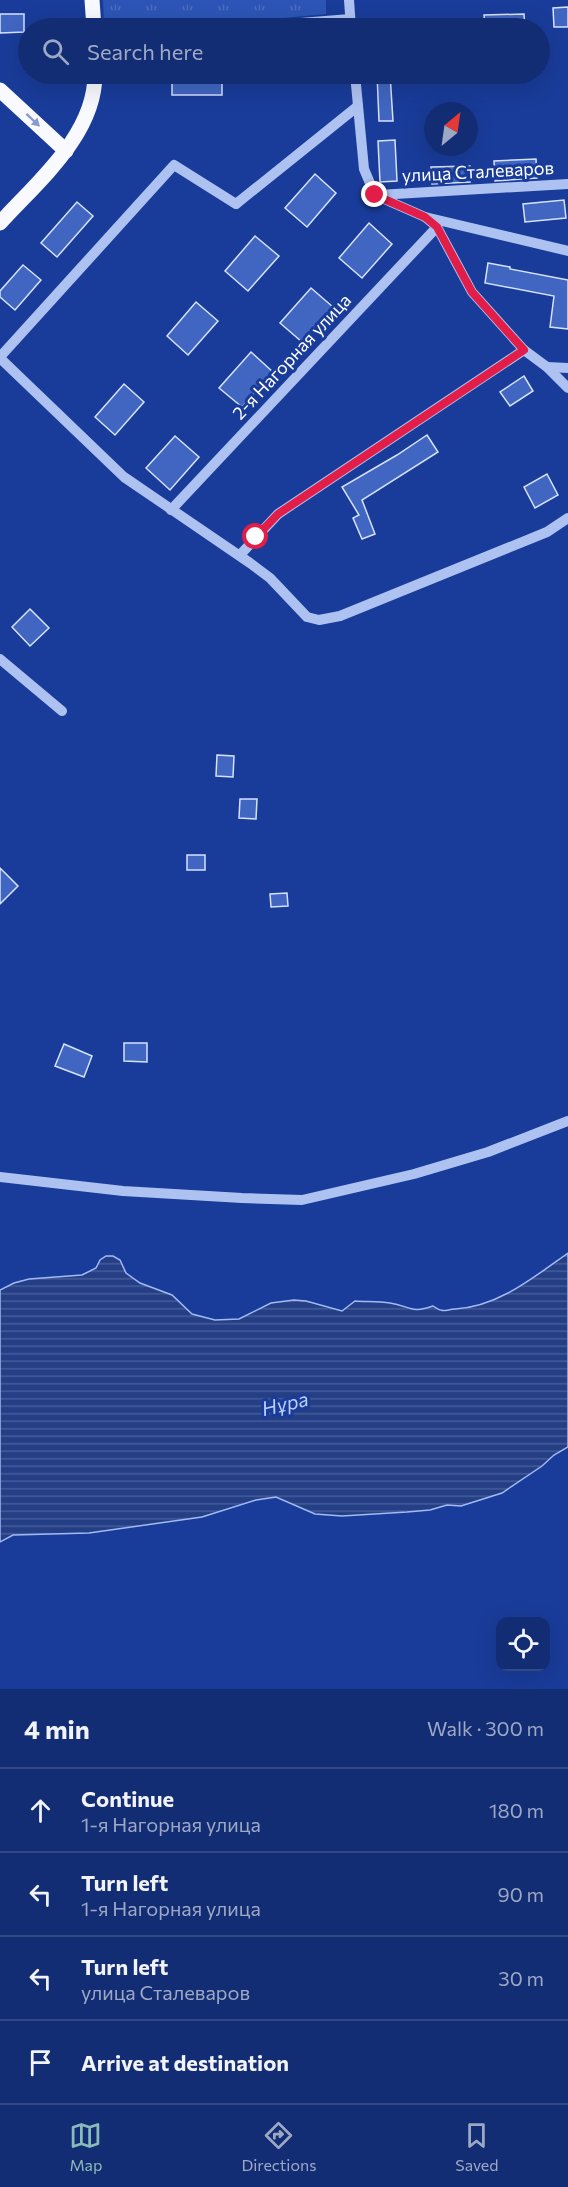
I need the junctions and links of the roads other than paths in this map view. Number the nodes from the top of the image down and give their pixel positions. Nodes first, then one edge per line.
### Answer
1 (92, 0) edge
2 (349, 0) edge
3 (93, 18) edge
4 (350, 18) edge
5 (95, 84) edge
6 (356, 84) edge
7 (0, 90) edge
8 (358, 105) junction
9 (66, 150) junction
10 (568, 184) edge
11 (375, 195) junction
12 (425, 217) junction
13 (0, 223) edge
14 (437, 227) junction
15 (568, 251) edge
16 (524, 350) junction
17 (0, 358) edge
18 (547, 368) junction
19 (568, 368) edge
20 (568, 388) edge
21 (171, 510) junction
22 (568, 518) edge
23 (240, 555) junction
24 (0, 659) edge
25 (62, 711) dead end
26 (568, 1121) edge
27 (0, 1177) edge

1 - 3 main road
2 - 4 street
5 - 9 main road
6 - 8 street
7 -> 9 main road
8 - 11 street
8 - 17 street
9 - 13 main road
10 - 11 street, улица Сталеваров
11 - 12 street, улица Сталеваров
12 - 14 street
12 - 15 street, улица Сталеваров
14 - 16 street
14 - 21 street, 2-я Нагорная улица
16 - 18 street
16 - 23 street
17 - 21 street
18 - 19 street
18 - 20 street
21 - 23 street
22 - 23 street
24 - 25 street
26 - 27 street

